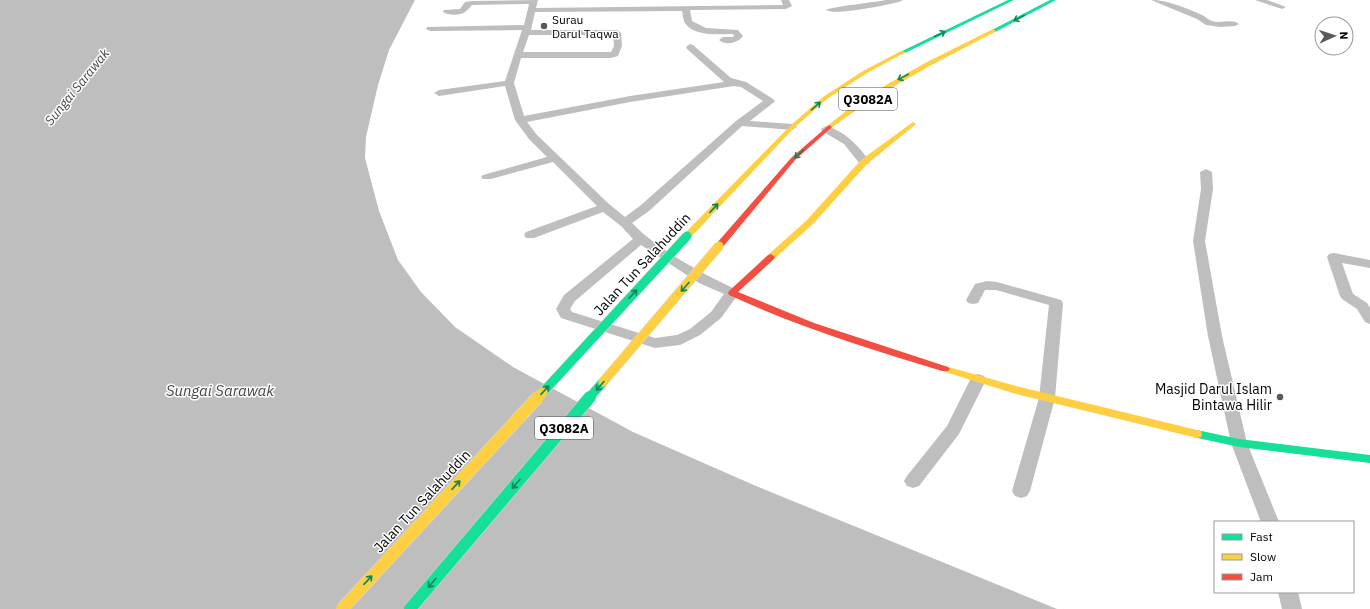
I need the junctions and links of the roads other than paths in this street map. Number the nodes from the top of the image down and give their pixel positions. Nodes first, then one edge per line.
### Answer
1 (660, 0) edge
2 (785, 0) edge
3 (899, 0) edge
4 (1012, 0) edge
5 (1054, 0) edge
6 (1155, 0) edge
7 (1259, 0) edge
8 (885, 1) edge
9 (533, 4) edge
10 (1282, 8) dead end
11 (654, 9) junction
12 (686, 9) junction
13 (830, 10) dead end
14 (447, 12) dead end
15 (1235, 24) dead end
16 (430, 29) dead end
17 (526, 30) junction
18 (723, 40) dead end
19 (690, 47) dead end
20 (518, 54) junction
21 (509, 83) junction
22 (734, 83) junction
23 (439, 93) dead end
24 (520, 120) junction
25 (740, 123) junction
26 (913, 124) dead end
27 (792, 127) junction
28 (826, 129) junction
29 (555, 158) junction
30 (864, 162) junction
31 (1206, 172) dead end
32 (487, 177) dead end
33 (605, 207) junction
34 (625, 223) junction
35 (530, 235) dead end
36 (640, 239) junction
37 (1370, 264) edge
38 (732, 294) junction
39 (973, 300) dead end
40 (1370, 319) edge
41 (978, 380) junction
42 (1047, 398) junction
43 (1239, 443) junction
44 (1370, 459) edge
45 (913, 481) dead end
46 (1021, 491) dead end
47 (1270, 521) edge
48 (1288, 593) edge
49 (342, 609) edge
50 (410, 609) edge
51 (1292, 609) edge

1 - 11 street
2 - 12 street
3 - 8 street
27 -> 4 main road, Jalan Tun Salahuddin
5 -> 28 main road, Q3082A
6 - 15 street
7 - 10 street
8 - 13 street
9 - 11 street
9 - 14 street
9 - 17 street
11 - 12 street
12 - 18 street
16 - 17 street
17 - 20 street
17 - 20 street
19 - 22 street
20 - 21 street
21 - 23 street
21 - 24 street
22 - 24 street
22 - 25 street
24 - 29 street
25 - 27 street
25 - 34 street
26 - 30 main road
49 -> 27 main road, Jalan Tun Salahuddin, bridge
28 - 30 street
28 -> 50 main road, Q3082A, bridge
29 - 32 street
29 - 33 street
30 - 38 main road
31 - 43 street
33 - 34 street
33 - 35 street
34 - 36 street
36 - 38 street
36 - 38 street
37 - 40 street
38 - 41 main road
39 - 42 street
41 - 42 main road
41 - 45 street
42 - 43 main road
42 - 46 street
43 - 44 main road
43 - 47 street
48 - 51 street

